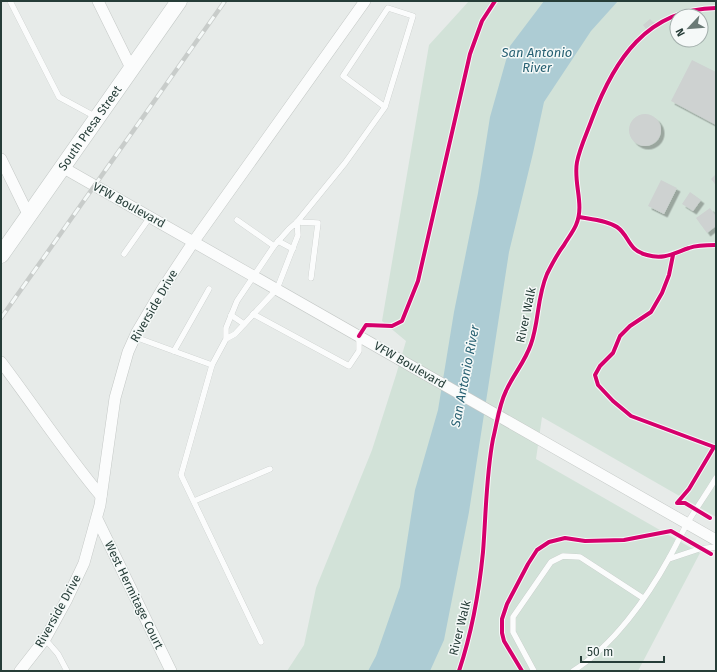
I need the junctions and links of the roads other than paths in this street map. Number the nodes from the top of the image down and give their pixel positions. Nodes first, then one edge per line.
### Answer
1 (10, 1) edge
2 (98, 1) edge
3 (179, 1) edge
4 (365, 1) edge
5 (131, 68) junction
6 (385, 108) junction
7 (97, 118) junction
8 (1, 159) edge
9 (62, 167) junction
10 (28, 216) junction
11 (150, 216) junction
12 (237, 220) dead end
13 (297, 222) junction
14 (194, 241) junction
15 (278, 241) junction
16 (274, 246) junction
17 (293, 249) junction
18 (124, 254) dead end
19 (1, 255) edge
20 (254, 275) junction
21 (311, 278) dead end
22 (209, 289) dead end
23 (277, 289) junction
24 (253, 314) junction
25 (231, 316) junction
26 (244, 324) junction
27 (359, 336) junction
28 (135, 337) junction
29 (226, 339) junction
30 (174, 351) junction
31 (212, 365) junction
32 (2, 368) edge
33 (270, 470) dead end
34 (716, 478) edge
35 (101, 496) junction
36 (194, 502) junction
37 (97, 519) junction
38 (688, 523) junction
39 (716, 540) edge
40 (716, 547) edge
41 (669, 559) junction
42 (644, 598) junction
43 (45, 639) junction
44 (261, 642) dead end
45 (20, 671) edge
46 (67, 671) edge
47 (171, 671) edge
48 (534, 671) edge
49 (573, 671) edge

1 - 7 lane
2 - 5 street
3 - 5 main road, South Presa Street
4 - 14 street, Riverside Drive
5 - 7 main road, South Presa Street
6 - 6 lane
6 - 13 lane
7 - 9 main road, South Presa Street
8 - 10 street
9 - 10 main road, South Presa Street
9 - 11 street, VFW Boulevard
10 - 19 main road, South Presa Street
11 - 14 street, VFW Boulevard
11 - 18 lane
12 - 16 lane
13 - 15 lane
13 - 17 lane
13 - 21 lane
14 - 20 street, VFW Boulevard
14 - 28 street, Riverside Drive
15 - 16 lane
15 - 17 lane
16 - 20 lane
17 - 23 lane
20 - 23 street, VFW Boulevard
20 - 25 lane
22 - 30 lane
23 - 24 lane
23 - 27 street, VFW Boulevard
24 - 26 lane
24 - 27 lane
25 - 26 lane
25 - 29 lane
26 - 29 lane
27 - 38 street, VFW Boulevard
28 - 30 lane
28 - 35 street, Riverside Drive
29 - 31 lane
30 - 31 lane
31 - 36 lane
32 - 35 street
33 - 36 lane
34 - 38 lane
35 - 37 street, Riverside Drive
36 - 44 lane
37 - 43 street, Riverside Drive
37 - 47 street, West Hermitage Court
38 - 39 street, VFW Boulevard
38 - 41 lane
40 - 41 lane
41 - 42 lane
42 - 48 lane
42 - 49 lane
43 - 45 street, Riverside Drive
43 - 46 lane

